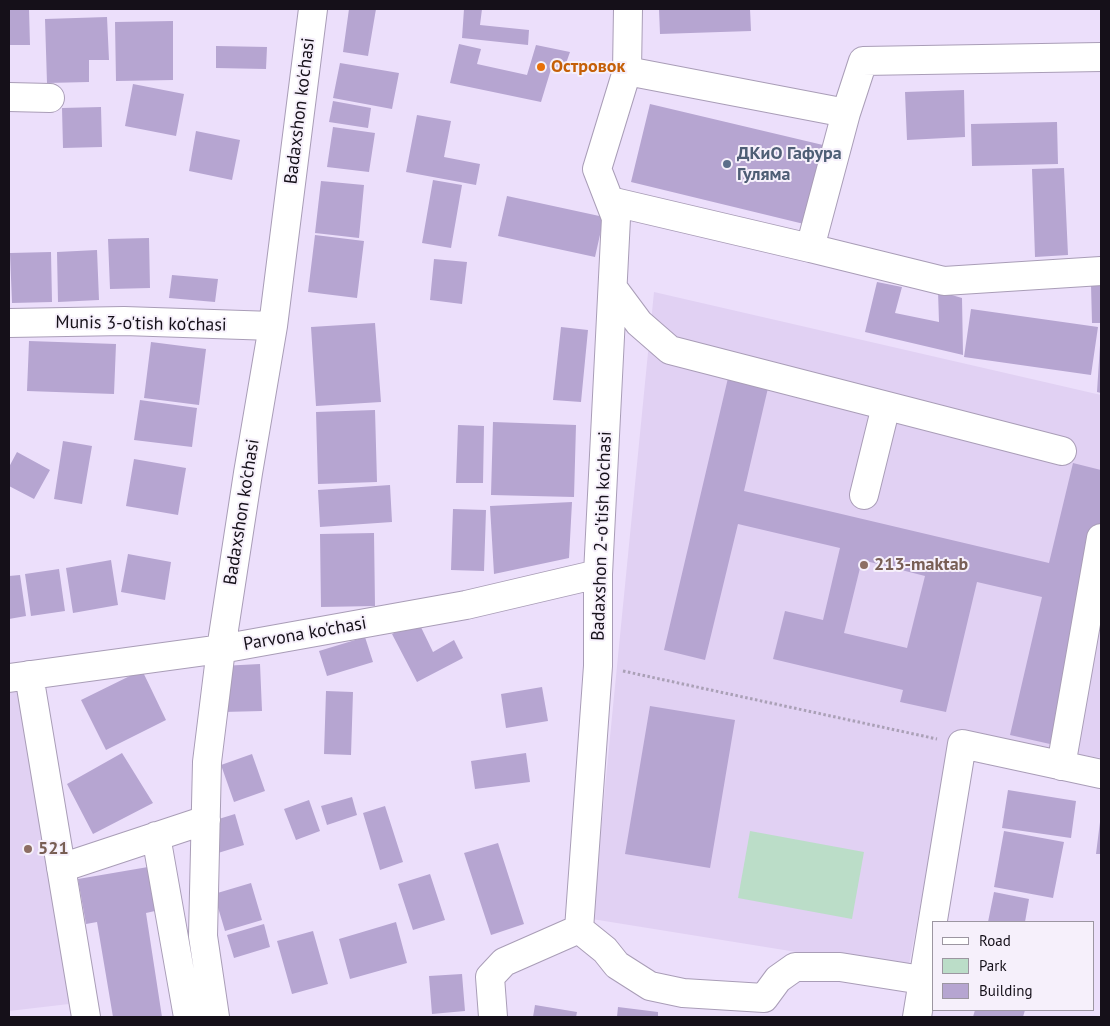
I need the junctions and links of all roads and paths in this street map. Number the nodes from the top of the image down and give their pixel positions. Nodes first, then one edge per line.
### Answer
1 (314, 9) edge
2 (628, 9) edge
3 (1101, 58) edge
4 (627, 71) junction
5 (9, 97) edge
6 (50, 98) dead end
7 (846, 113) junction
8 (610, 201) junction
9 (810, 248) junction
10 (1101, 271) edge
11 (613, 288) junction
12 (9, 323) edge
13 (273, 326) junction
14 (886, 406) junction
15 (1062, 451) dead end
16 (864, 495) dead end
17 (1101, 538) edge
18 (598, 574) junction
19 (221, 649) junction
20 (598, 666) junction
21 (19, 677) edge
22 (962, 744) junction
23 (1061, 766) junction
24 (1101, 774) edge
25 (206, 820) junction
26 (156, 836) junction
27 (61, 868) junction
28 (579, 929) junction
29 (922, 980) junction
30 (86, 1017) edge
31 (188, 1017) edge
32 (215, 1017) edge
33 (493, 1017) edge
34 (917, 1017) edge

1 - 13 street, Badaxshon ko'chasi
2 - 4 street, Badaxshon 2-o'tish ko'chasi
3 - 7 street
4 - 7 street
4 - 8 street, Badaxshon 2-o'tish ko'chasi
5 - 6 street
7 - 9 street
8 - 9 street
8 - 11 street, Badaxshon 2-o'tish ko'chasi
9 - 10 street
11 - 14 street
11 - 18 street, Badaxshon 2-o'tish ko'chasi
12 - 13 street, Munis 3-o'tish ko'chasi
13 - 19 street, Badaxshon ko'chasi
14 - 15 street
14 - 16 street
17 - 23 street
18 - 19 street, Parvona ko'chasi
18 - 20 street, Badaxshon 2-o'tish ko'chasi
19 - 21 street, Parvona ko'chasi
19 - 25 street, Badaxshon ko'chasi
20 - 22 path
20 - 28 street, Badaxshon 2-o'tish ko'chasi
21 - 27 street
22 - 23 street
22 - 29 street
23 - 24 street
25 - 26 street
25 - 32 street, Badaxshon ko'chasi
26 - 27 street
26 - 31 street
27 - 30 street
28 - 29 street
28 - 33 street
29 - 34 street

